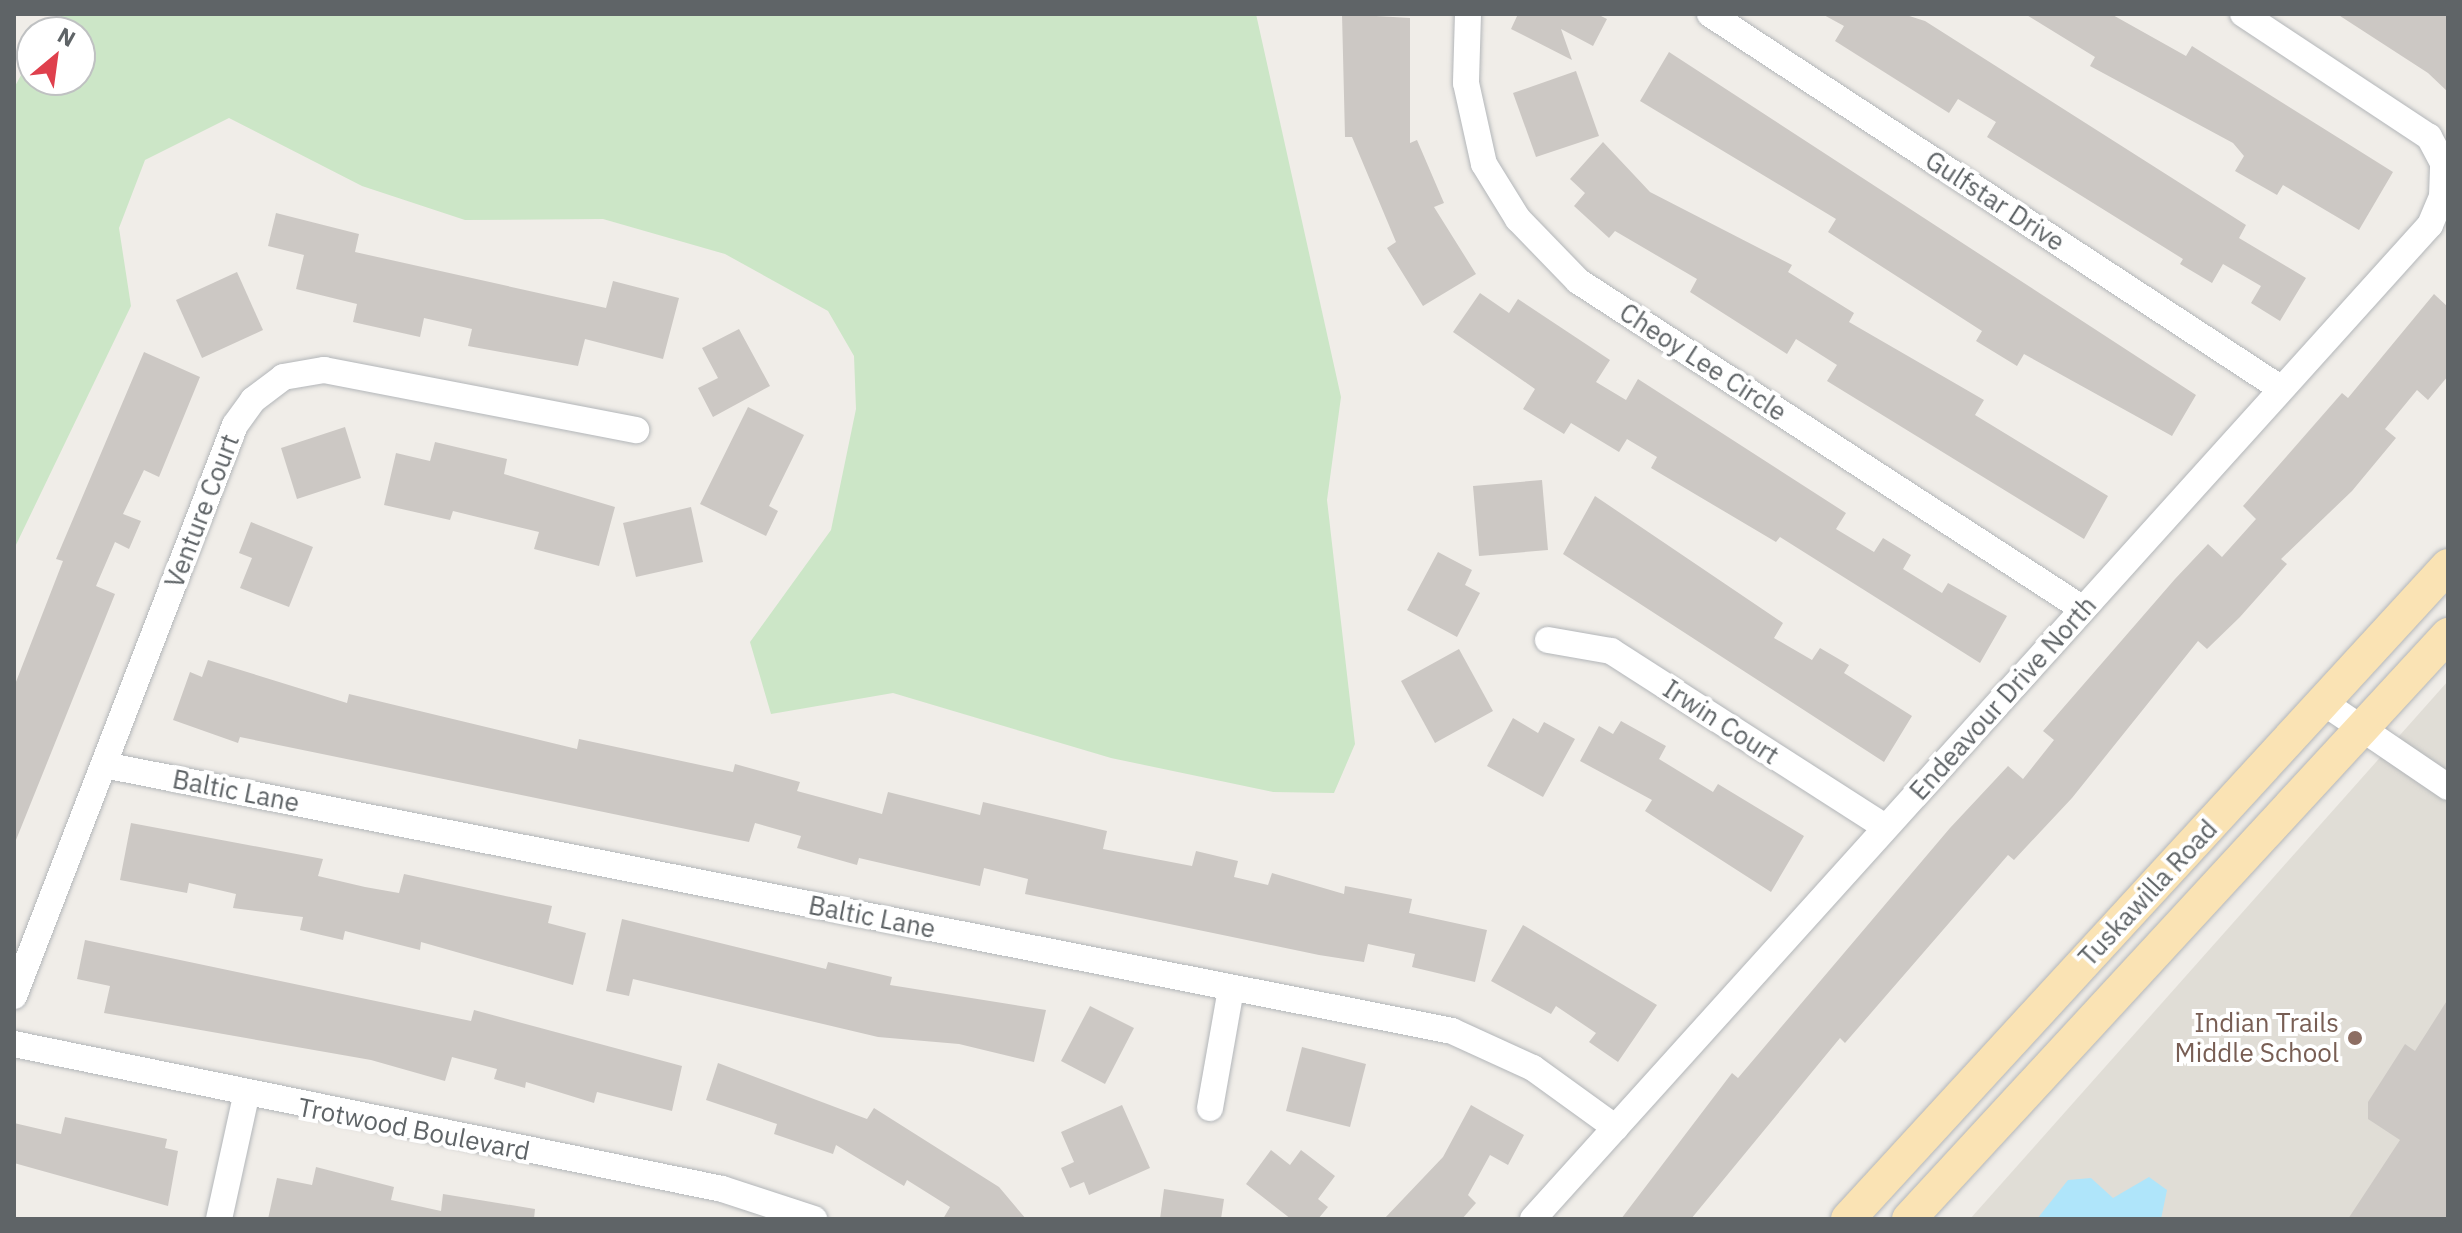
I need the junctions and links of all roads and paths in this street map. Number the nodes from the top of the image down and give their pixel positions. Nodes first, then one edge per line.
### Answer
1 (1468, 14) edge
2 (1710, 14) edge
3 (2243, 14) edge
4 (2280, 388) junction
5 (636, 430) dead end
6 (2448, 566) edge
7 (2083, 609) junction
8 (2448, 635) edge
9 (1548, 640) dead end
10 (2323, 702) junction
11 (2363, 729) junction
12 (104, 765) junction
13 (2448, 787) edge
14 (1885, 827) junction
15 (1231, 989) junction
16 (14, 996) edge
17 (14, 1044) edge
18 (246, 1096) junction
19 (1210, 1108) dead end
20 (1616, 1128) junction
21 (219, 1219) edge
22 (814, 1219) edge
23 (1533, 1219) edge
24 (1848, 1219) edge
25 (1909, 1219) edge

1 - 7 street, Cheoy Lee Circle
2 - 4 street, Gulfstar Drive
3 - 4 street, Endeavour Drive North
4 - 7 street, Endeavour Drive North
5 - 12 street, Venture Court
6 - 10 main road, Tuskawilla Road
7 - 14 street, Endeavour Drive North
8 - 11 main road, Tuskawilla Road
9 - 14 street, Irwin Court
10 - 11 street
10 - 24 main road, Tuskawilla Road
11 - 13 street
11 - 25 main road, Tuskawilla Road
12 - 15 street, Baltic Lane
12 - 16 street, Venture Court
14 - 20 street, Endeavour Drive North
15 - 19 street
15 - 20 street, Baltic Lane
17 - 18 street, Trotwood Boulevard
18 - 21 street
18 - 22 street, Trotwood Boulevard
20 - 23 street, Endeavour Drive North

